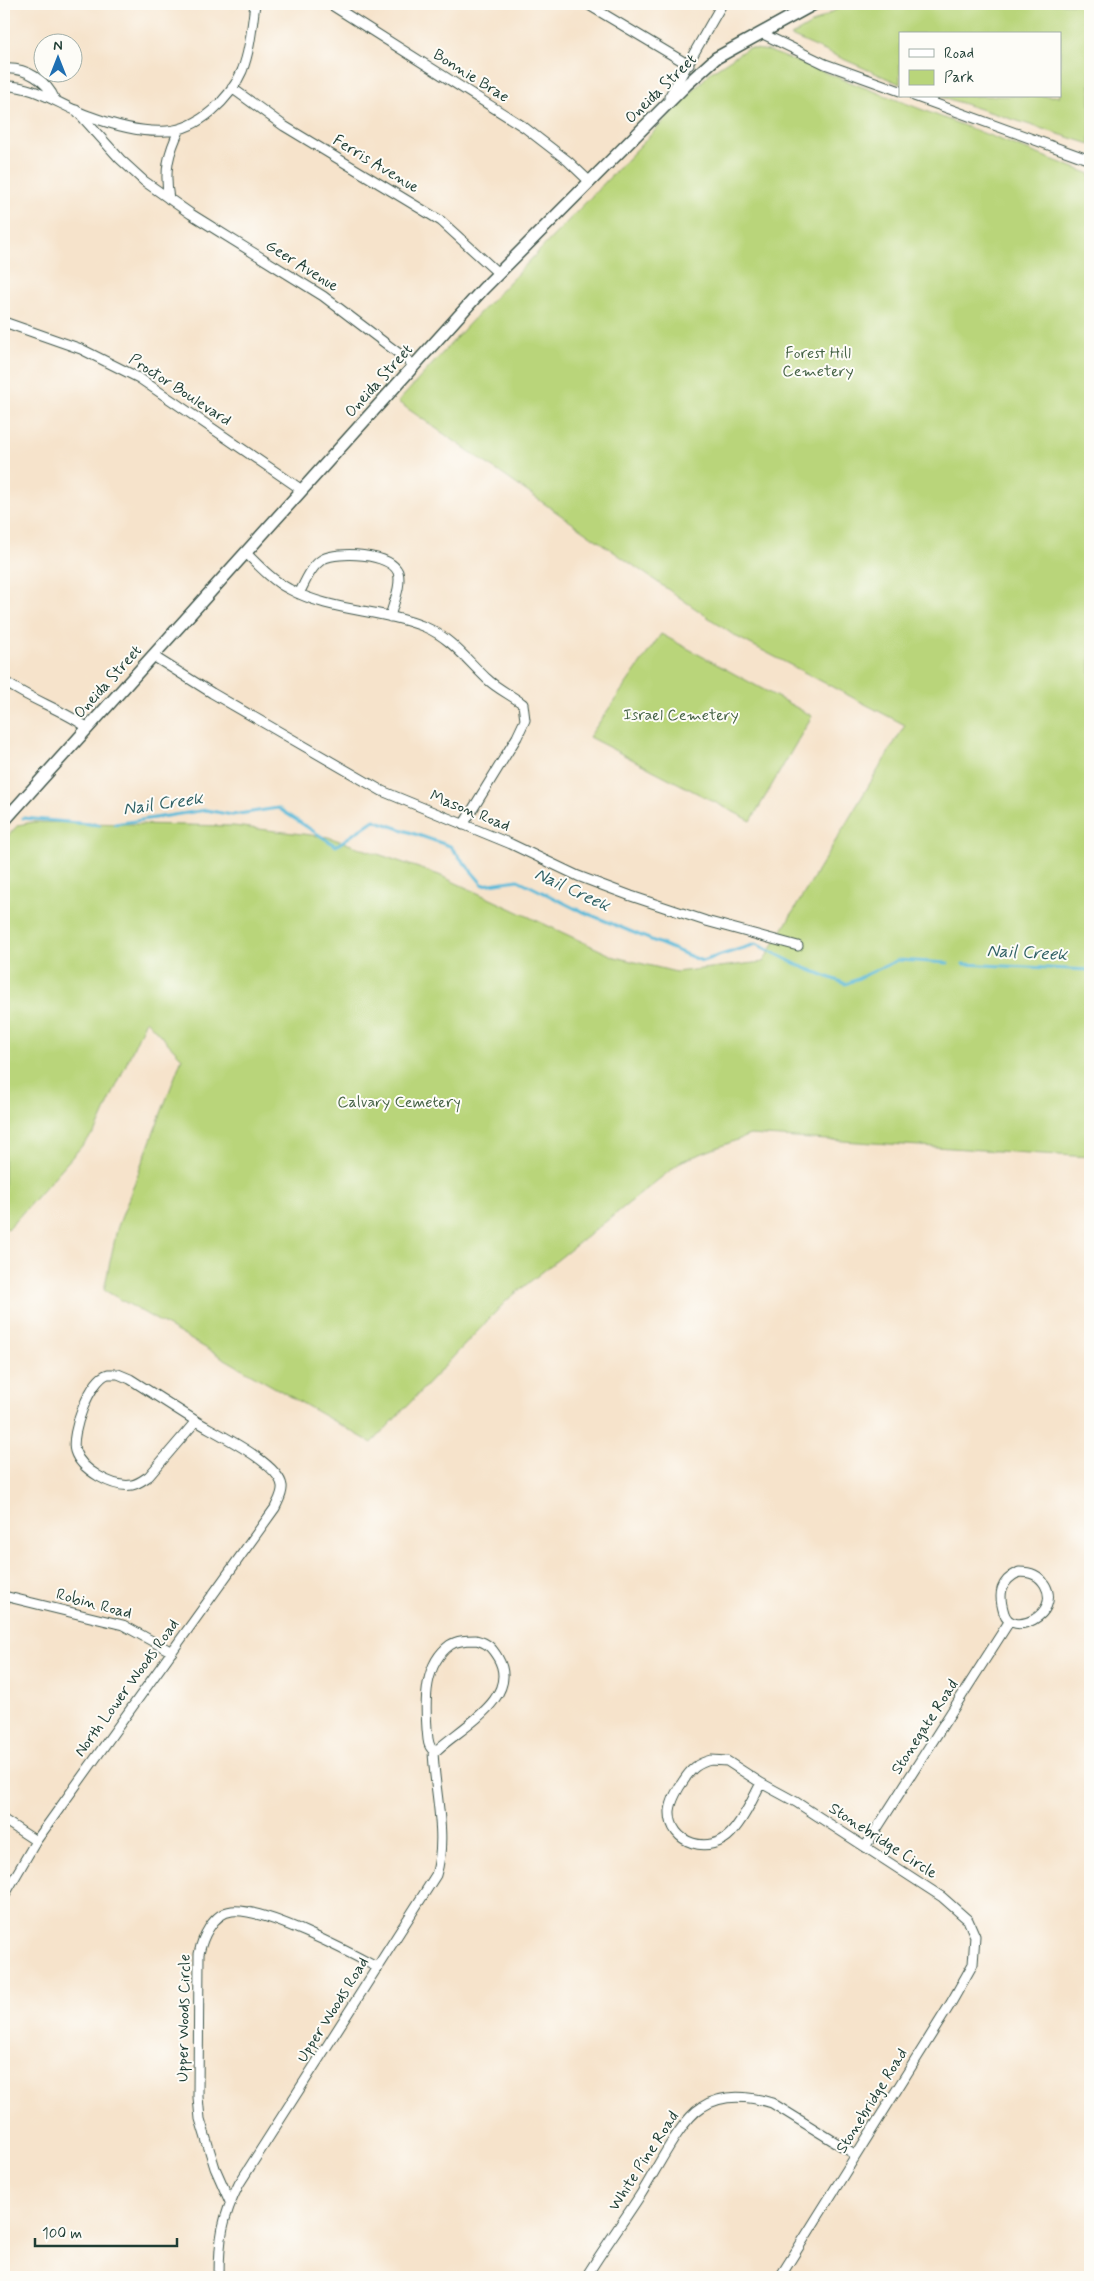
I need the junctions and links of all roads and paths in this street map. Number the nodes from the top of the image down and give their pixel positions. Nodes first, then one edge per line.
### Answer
1 (255, 4) edge
2 (330, 4) edge
3 (587, 4) edge
4 (722, 4) edge
5 (814, 4) edge
6 (761, 33) junction
7 (689, 65) junction
8 (4, 69) edge
9 (4, 86) edge
10 (232, 88) junction
11 (899, 91) edge
12 (920, 98) edge
13 (54, 100) junction
14 (662, 109) junction
15 (76, 110) junction
16 (180, 128) junction
17 (1090, 160) edge
18 (590, 182) junction
19 (169, 199) junction
20 (498, 273) junction
21 (4, 322) edge
22 (414, 365) junction
23 (302, 490) junction
24 (246, 553) junction
25 (299, 594) junction
26 (390, 617) junction
27 (153, 656) junction
28 (4, 681) edge
29 (88, 728) junction
30 (4, 821) edge
31 (463, 825) junction
32 (798, 946) dead end
33 (196, 1421) junction
34 (4, 1596) edge
35 (1009, 1622) junction
36 (172, 1652) junction
37 (433, 1750) junction
38 (761, 1783) junction
39 (4, 1820) edge
40 (36, 1840) junction
41 (865, 1847) junction
42 (4, 1896) edge
43 (976, 1936) joint
44 (378, 1968) junction
45 (856, 2155) junction
46 (230, 2202) junction
47 (219, 2277) edge
48 (586, 2277) edge
49 (780, 2277) edge

1 - 10 street
2 - 18 street, Bonnie Brae
3 - 7 street
4 - 7 street
5 - 6 street, Oneida Street
6 - 11 street
6 - 14 street, Oneida Street
7 - 14 street
8 - 13 street
9 - 13 street
10 - 16 street
10 - 20 street, Ferris Avenue
12 - 17 street
13 - 15 street
14 - 18 street, Oneida Street
15 - 16 street
15 - 19 street, Geer Avenue
16 - 19 street
18 - 20 street, Oneida Street
19 - 22 street, Geer Avenue
20 - 22 street, Oneida Street
21 - 23 street, Proctor Boulevard
22 - 23 street, Oneida Street
23 - 24 street, Oneida Street
24 - 25 street
24 - 27 street, Oneida Street
25 - 26 street
25 - 26 street
26 - 31 street
27 - 29 street, Oneida Street
27 - 31 street, Mason Road
28 - 29 street
29 - 30 street, Oneida Street
31 - 32 street, Mason Road
33 - 33 street
33 - 36 street, North Lower Woods Road
34 - 36 street, Robin Road
35 - 35 street
35 - 41 street, Stonegate Road
36 - 40 street, North Lower Woods Road
37 - 37 street, Upper Woods Road
37 - 44 street, Upper Woods Road
38 - 38 street, Stonebridge Circle
38 - 41 street, Stonebridge Circle
39 - 40 street
40 - 42 street, North Lower Woods Road
41 - 43 street, Stonebridge Circle
43 - 45 street, Stonebridge Road
44 - 46 street, Upper Woods Road
44 - 46 street, Upper Woods Circle
45 - 48 street, White Pine Road
45 - 49 street, Stonebridge Road
46 - 47 street, Upper Woods Road

